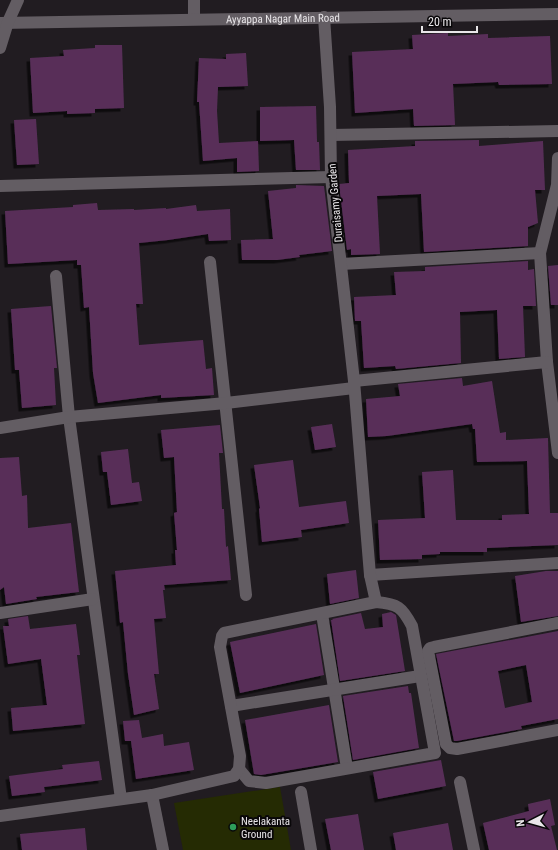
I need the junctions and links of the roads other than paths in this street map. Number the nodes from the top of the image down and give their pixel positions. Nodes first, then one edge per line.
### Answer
1 (18, 0) edge
2 (194, 0) edge
3 (558, 14) edge
4 (324, 17) junction
5 (194, 19) junction
6 (4, 23) edge
7 (0, 48) edge
8 (558, 131) edge
9 (331, 135) junction
10 (558, 158) edge
11 (331, 177) junction
12 (557, 185) edge
13 (0, 186) edge
14 (540, 253) junction
15 (210, 262) dead end
16 (341, 264) junction
17 (56, 276) dead end
18 (546, 362) junction
19 (354, 384) junction
20 (226, 403) junction
21 (69, 417) junction
22 (0, 428) edge
23 (558, 453) edge
24 (558, 563) edge
25 (370, 575) junction
26 (246, 595) dead end
27 (93, 599) junction
28 (376, 602) junction
29 (0, 612) edge
30 (322, 614) junction
31 (558, 622) edge
32 (420, 676) junction
33 (334, 690) junction
34 (231, 706) junction
35 (558, 730) edge
36 (347, 768) junction
37 (239, 769) junction
38 (460, 782) dead end
39 (301, 792) dead end
40 (152, 795) junction
41 (120, 799) junction
42 (0, 816) edge
43 (163, 850) edge
44 (311, 850) edge
45 (474, 850) edge

1 - 6 street
2 - 5 street
3 - 4 street, Ayyappa Nagar Main Road
4 - 5 street, Ayyappa Nagar Main Road
4 - 9 street, Duraisamy Garden
5 - 6 street, Ayyappa Nagar Main Road
6 - 7 street
8 - 9 street
9 - 11 street, Duraisamy Garden
10 - 12 street
11 - 13 street
11 - 16 street, Duraisamy Garden
12 - 14 street
14 - 16 street
14 - 18 street
15 - 20 street
16 - 19 street, Duraisamy Garden
17 - 21 street
18 - 19 street
18 - 23 street
19 - 20 street
19 - 25 street, Duraisamy Garden
20 - 21 street
20 - 26 street
21 - 22 street
21 - 27 street
24 - 25 street
25 - 28 street, Duraisamy Garden
27 - 29 street
27 - 41 street
28 - 30 street
28 - 32 street
30 - 33 street
30 - 34 street
31 - 35 street
32 - 33 street
32 - 36 street
33 - 34 street
33 - 36 street
34 - 37 street
36 - 37 street
37 - 40 street
38 - 45 street
39 - 44 street
40 - 41 street
40 - 43 street
41 - 42 street

